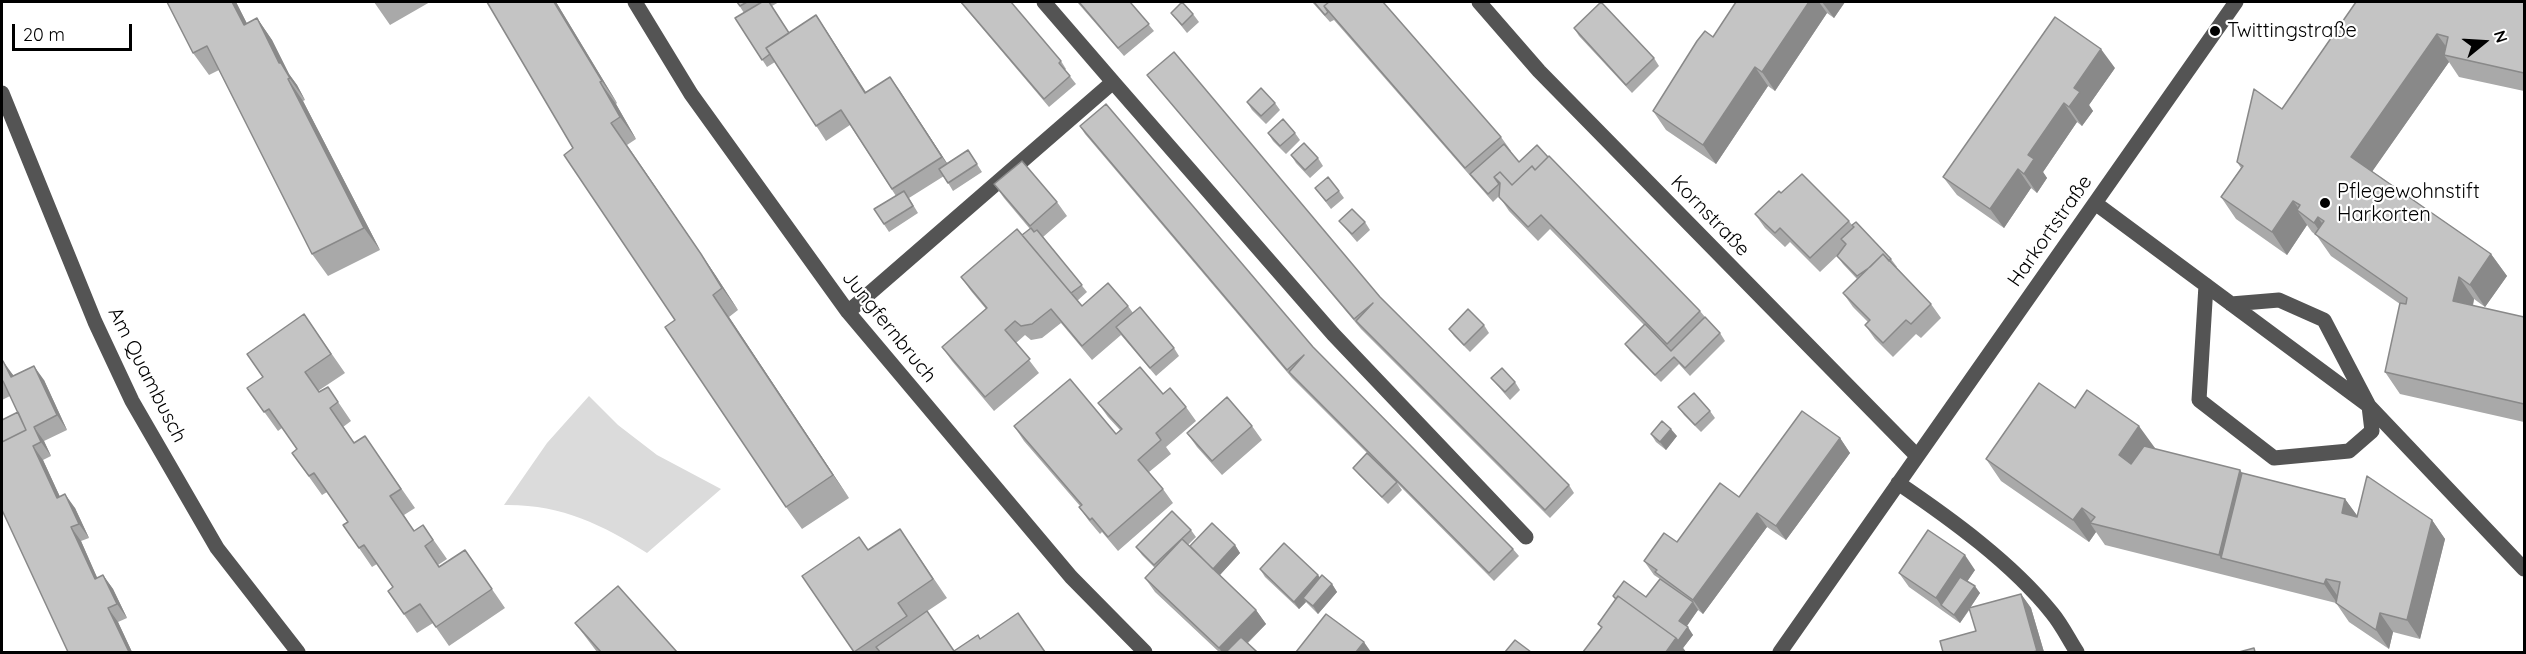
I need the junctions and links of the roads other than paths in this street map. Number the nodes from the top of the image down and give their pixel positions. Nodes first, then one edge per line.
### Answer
1 (635, 2) edge
2 (1044, 2) edge
3 (1479, 2) edge
4 (2236, 2) edge
5 (1113, 82) junction
6 (2, 93) edge
7 (2095, 204) junction
8 (2206, 285) junction
9 (2231, 304) junction
10 (848, 312) junction
11 (2369, 406) junction
12 (1916, 455) junction
13 (1898, 483) junction
14 (1526, 537) dead end
15 (2524, 569) edge
16 (298, 652) edge
17 (1145, 652) edge
18 (1780, 652) edge
19 (2077, 652) edge

1 - 10 street, Jungfernbruch
2 - 5 street
3 - 12 street, Kornstraße
4 - 7 street, Harkortstraße
5 - 10 street
5 - 14 street
6 - 16 street, Am Quambusch
7 - 8 street
7 - 12 street, Harkortstraße
8 - 9 street
8 - 11 street
9 - 11 street
9 - 11 street
10 - 17 street, Jungfernbruch
11 - 15 street
12 - 13 street, Harkortstraße
13 - 18 street, Harkortstraße
13 - 19 street

